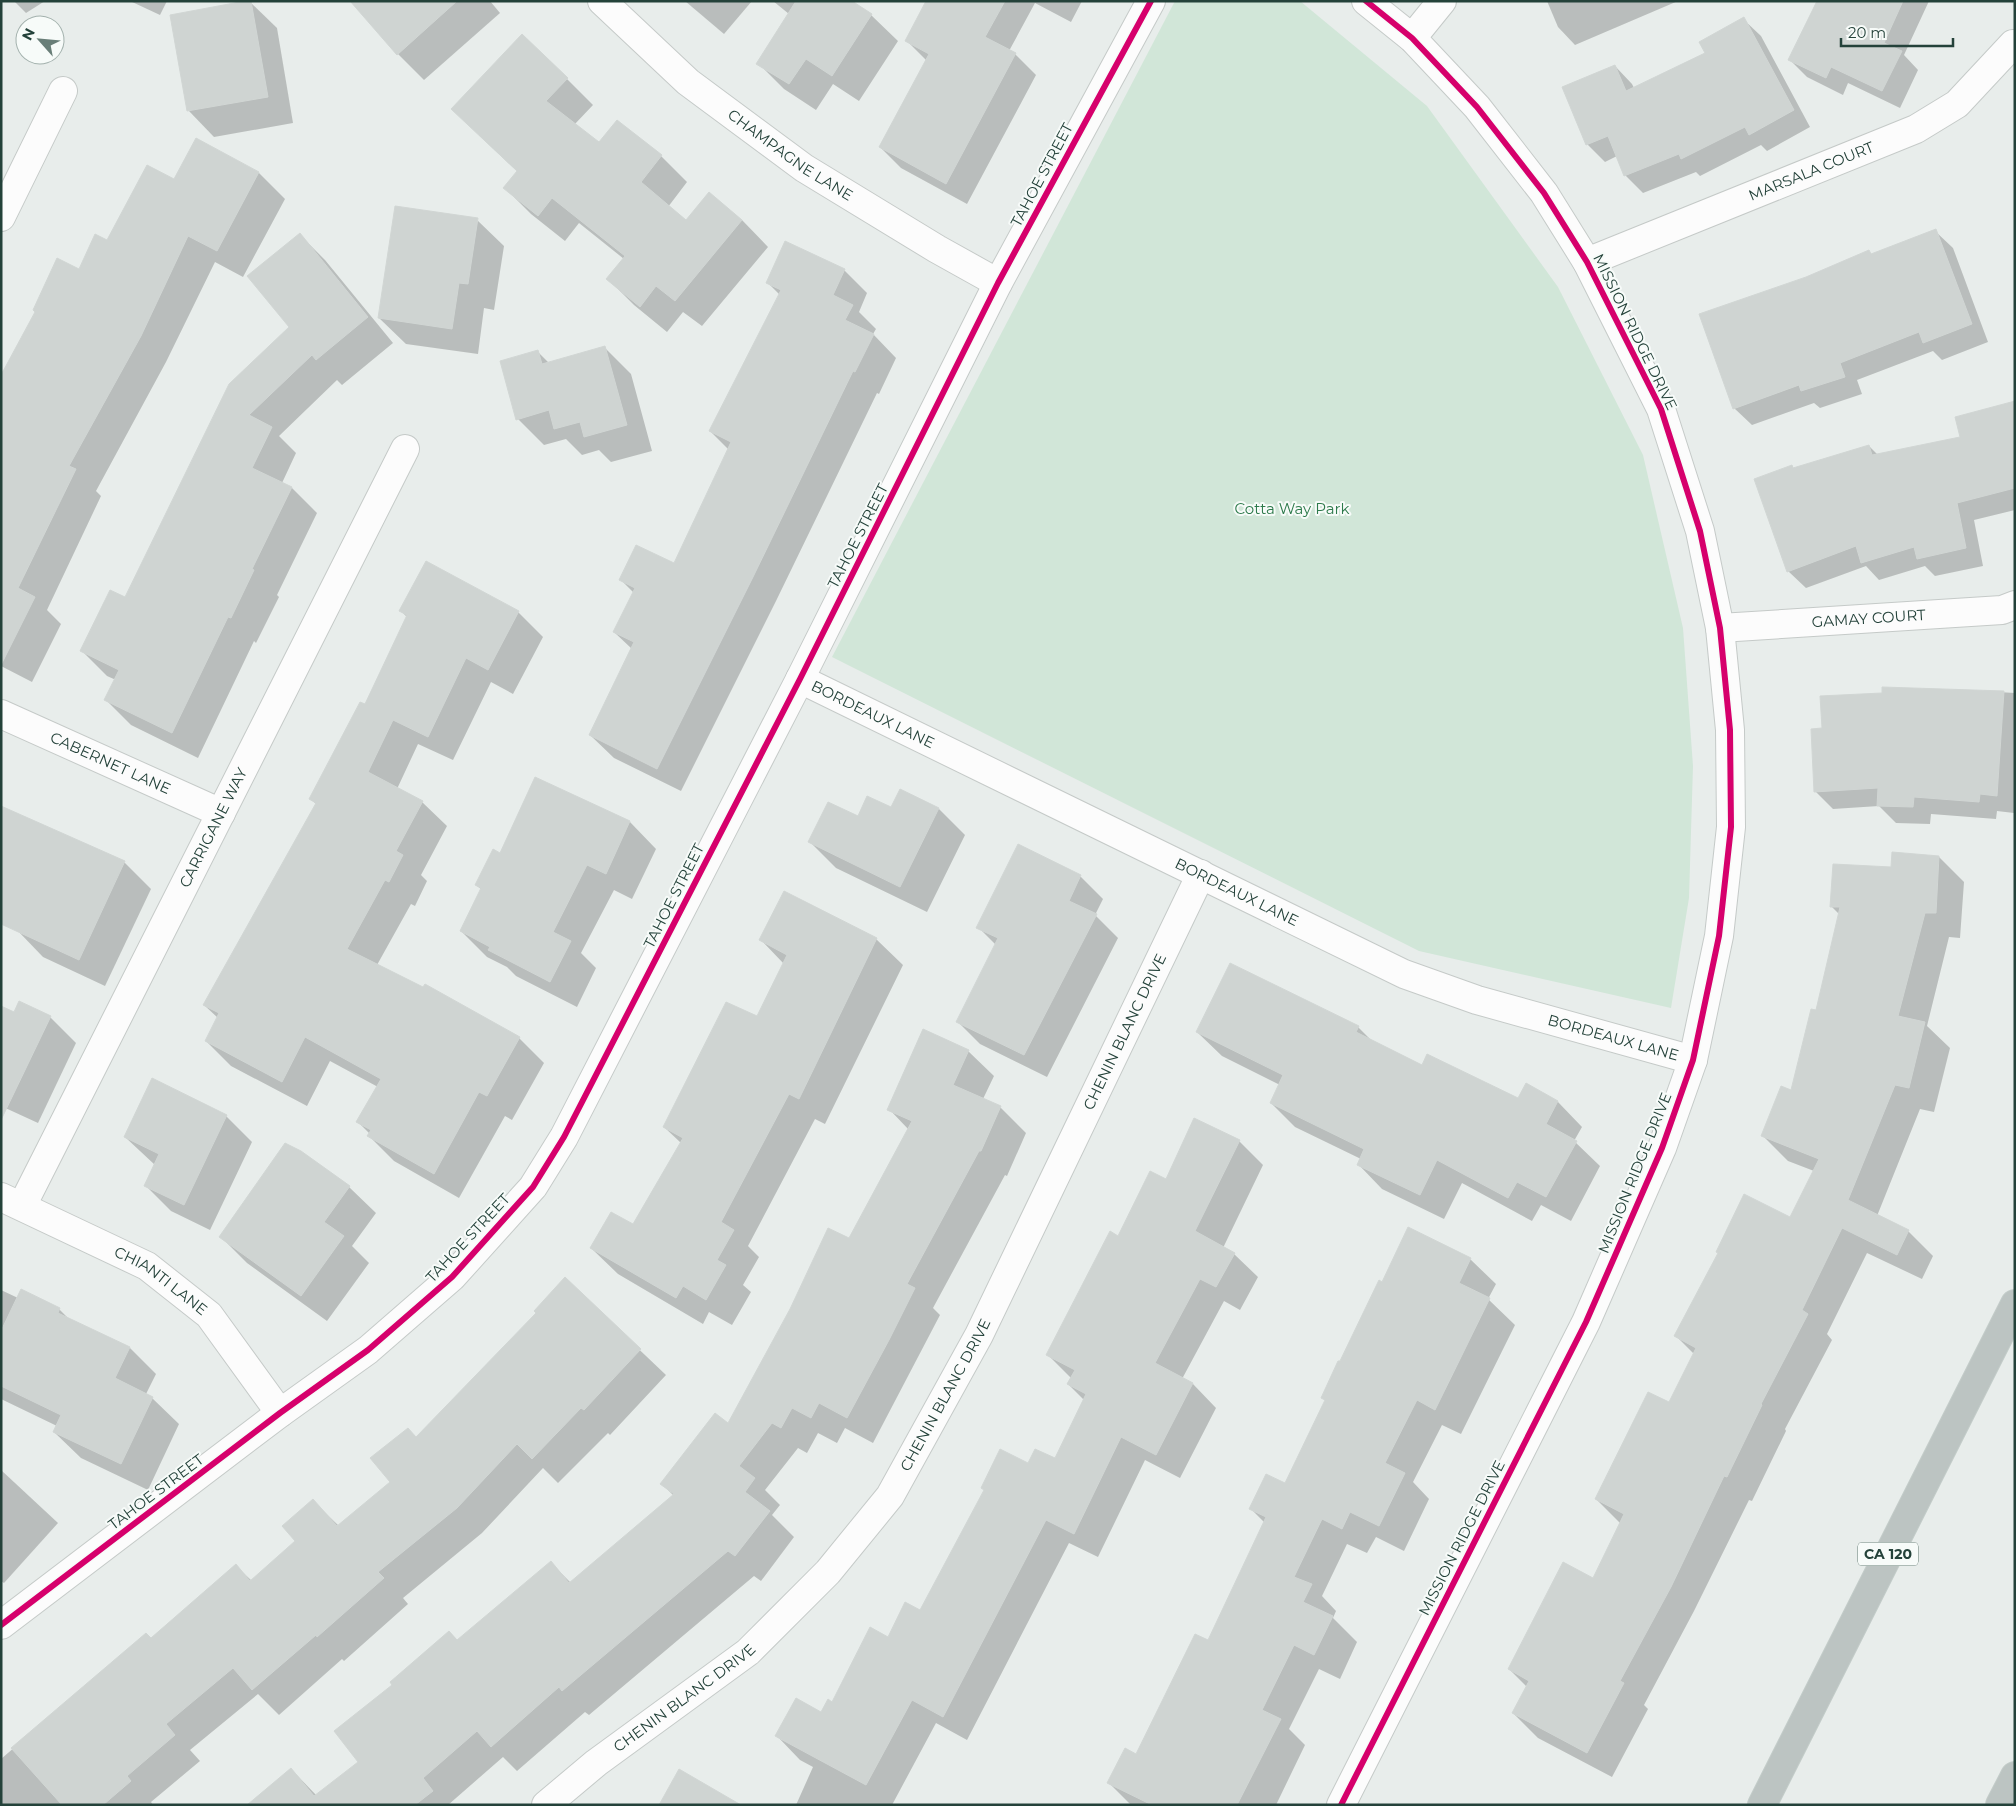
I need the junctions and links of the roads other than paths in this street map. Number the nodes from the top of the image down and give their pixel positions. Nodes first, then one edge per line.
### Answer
1 (602, 1) edge
2 (1151, 1) edge
3 (1366, 1) edge
4 (1442, 1) edge
5 (1412, 38) junction
6 (2013, 44) dead end
7 (63, 91) dead end
8 (1, 217) edge
9 (1587, 262) junction
10 (998, 284) junction
11 (405, 449) dead end
12 (2015, 606) edge
13 (1720, 628) junction
14 (800, 679) junction
15 (1, 714) edge
16 (220, 813) junction
17 (1201, 874) junction
18 (1692, 1060) junction
19 (12, 1202) edge
20 (2015, 1304) edge
21 (280, 1413) junction
22 (1, 1625) edge
23 (2015, 1776) edge
24 (546, 1805) edge
25 (1340, 1805) edge
26 (1762, 1805) edge
27 (2000, 1805) edge

1 - 10 street, CHAMPAGNE LANE
2 - 10 street, TAHOE STREET
3 - 5 street, MISSION RIDGE DRIVE
4 - 5 street
5 - 9 street, MISSION RIDGE DRIVE
6 - 9 street, MARSALA COURT
7 - 8 street
9 - 13 street, MISSION RIDGE DRIVE
10 - 14 street, TAHOE STREET
11 - 16 street, CARRIGANE WAY
12 - 13 street, GAMAY COURT
13 - 18 street, MISSION RIDGE DRIVE
14 - 17 street, BORDEAUX LANE
14 - 21 street, TAHOE STREET
15 - 16 street, CABERNET LANE
16 - 19 street, CARRIGANE WAY
17 - 18 street, BORDEAUX LANE
17 - 24 street, CHENIN BLANC DRIVE
18 - 25 street, MISSION RIDGE DRIVE
19 - 21 street, CHIANTI LANE
20 - 26 highway, CA 120
21 - 22 street, TAHOE STREET
23 - 27 highway

